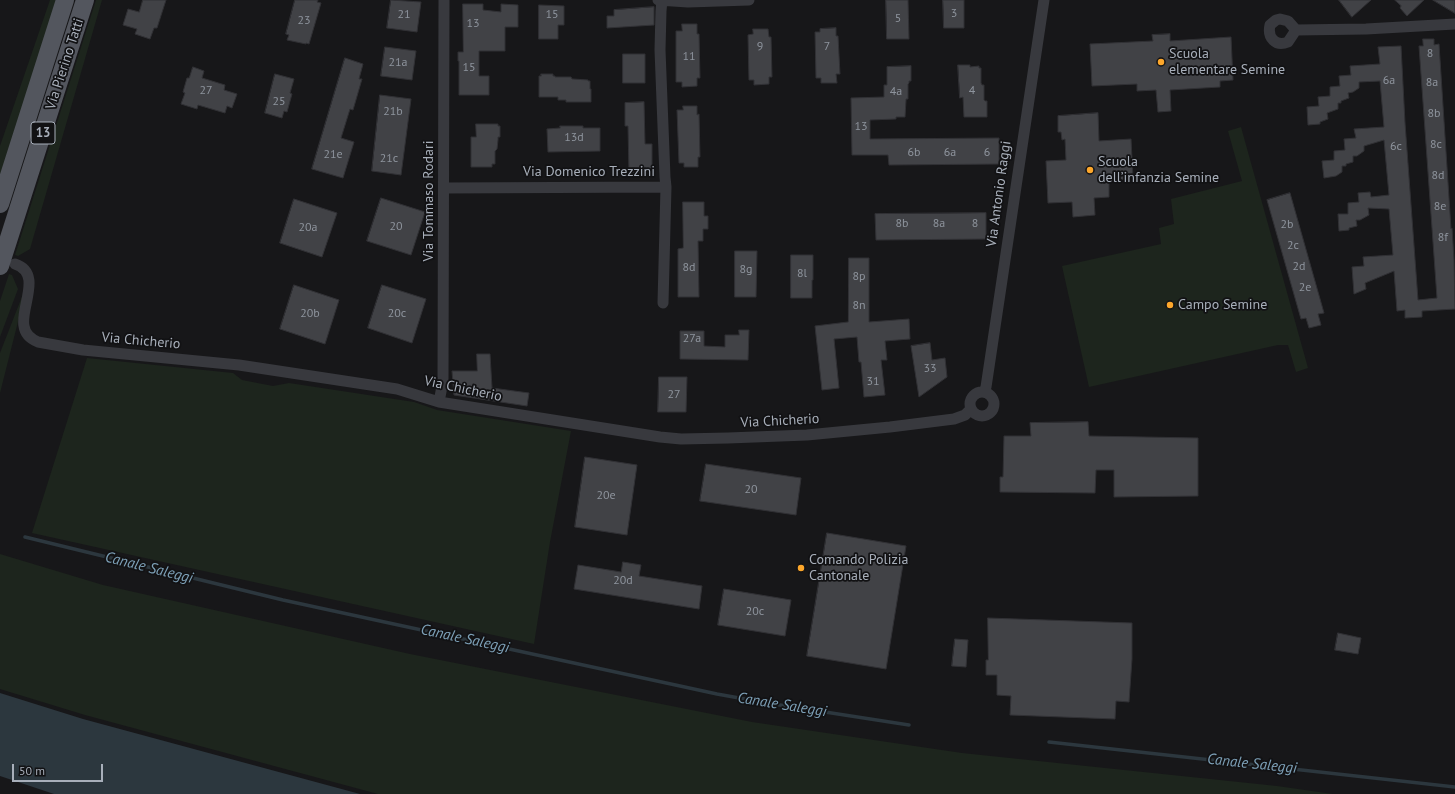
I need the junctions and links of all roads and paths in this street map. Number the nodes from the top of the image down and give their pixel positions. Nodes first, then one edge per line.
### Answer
1 (65, 0) edge
2 (85, 0) edge
3 (444, 0) edge
4 (658, 0) edge
5 (662, 0) edge
6 (749, 0) edge
7 (1044, 0) edge
8 (1455, 24) edge
9 (1296, 30) dead end
10 (666, 186) junction
11 (444, 188) junction
12 (0, 204) edge
13 (7, 265) edge
14 (663, 303) dead end
15 (984, 392) junction
16 (439, 402) junction
17 (971, 409) junction

1 - 12 main road, Via Pierino Tatti / 13
2 - 13 main road, Via Pierino Tatti / 13
3 - 11 street, Via Tommaso Rodari
4 - 5 street
5 - 6 street
5 - 10 street
7 - 15 street, Via Antonio Raggi
8 - 9 street
10 - 11 street, Via Domenico Trezzini
10 - 14 street, Via Domenico Trezzini
11 - 16 street, Via Tommaso Rodari
13 - 16 street, Via Chicherio
15 - 17 street
15 - 17 street
16 - 17 street, Via Chicherio

